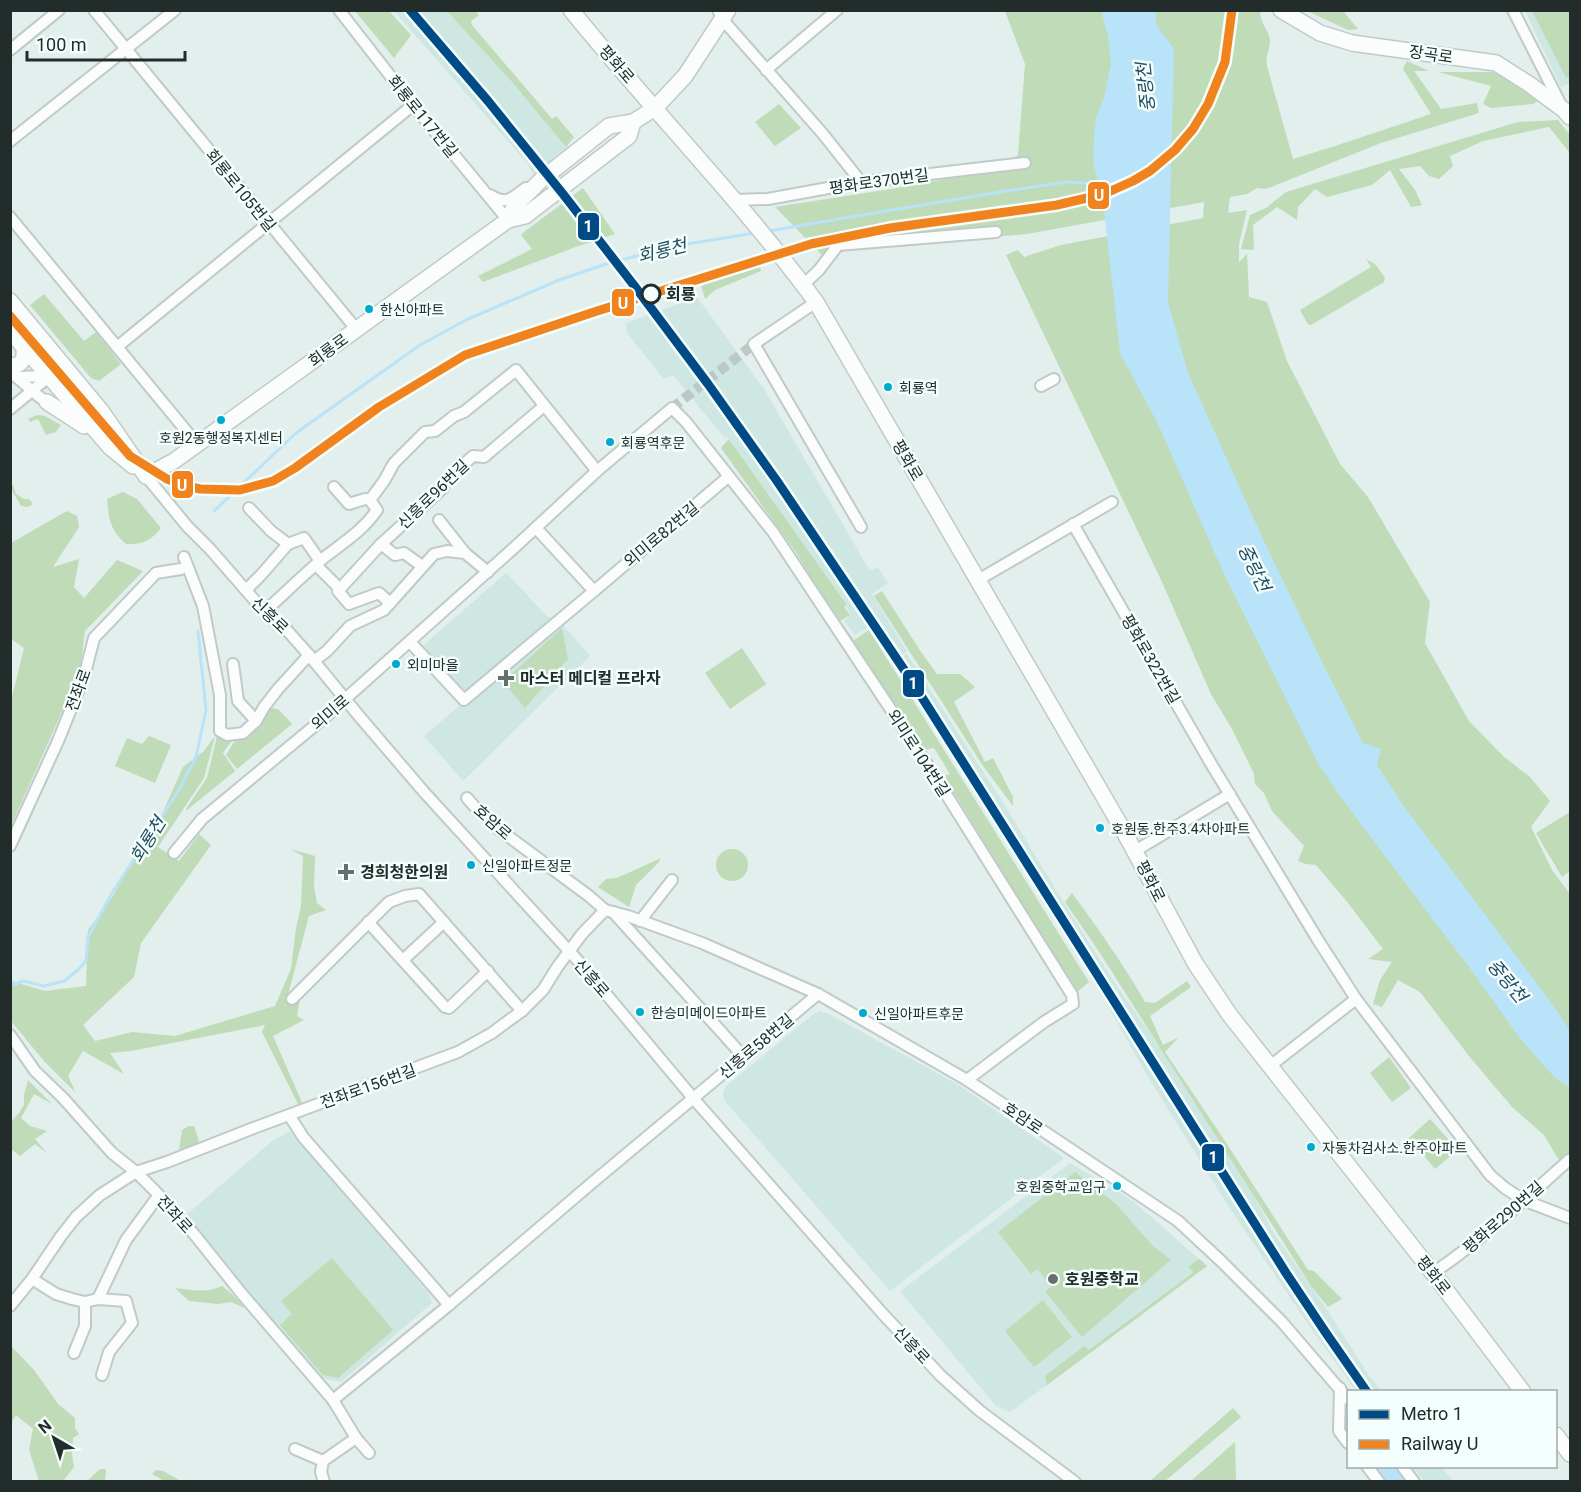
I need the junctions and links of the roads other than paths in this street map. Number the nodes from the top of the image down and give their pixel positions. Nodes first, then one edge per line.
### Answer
1 (59, 10) edge
2 (94, 10) edge
3 (175, 10) edge
4 (339, 10) edge
5 (571, 10) edge
6 (837, 10) edge
7 (1281, 10) edge
8 (1513, 10) edge
9 (723, 14) edge
10 (13, 43) edge
11 (126, 50) junction
12 (766, 70) junction
13 (413, 105) junction
14 (655, 108) junction
15 (1567, 114) edge
16 (633, 122) junction
17 (10, 141) edge
18 (1025, 163) dead end
19 (542, 179) junction
20 (861, 182) junction
21 (488, 194) junction
22 (734, 200) junction
23 (10, 217) edge
24 (508, 220) junction
25 (268, 223) junction
26 (996, 232) dead end
27 (803, 285) junction
28 (10, 302) edge
29 (816, 302) junction
30 (357, 330) junction
31 (10, 331) edge
32 (24, 347) junction
33 (117, 347) junction
34 (63, 365) junction
35 (13, 372) edge
36 (49, 376) junction
37 (1054, 379) dead end
38 (1041, 386) dead end
39 (32, 391) junction
40 (47, 402) junction
41 (14, 406) edge
42 (544, 406) junction
43 (672, 408) joint
44 (197, 444) junction
45 (110, 447) junction
46 (597, 471) junction
47 (146, 476) junction
48 (728, 477) junction
49 (334, 487) dead end
50 (370, 500) junction
51 (1112, 502) dead end
52 (249, 508) dead end
53 (439, 520) dead end
54 (1073, 524) junction
55 (861, 527) dead end
56 (536, 528) junction
57 (288, 544) junction
58 (381, 544) junction
59 (465, 553) junction
60 (184, 556) dead end
61 (318, 563) junction
62 (422, 566) junction
63 (181, 569) dead end
64 (488, 572) junction
65 (978, 580) junction
66 (340, 589) junction
67 (246, 590) junction
68 (594, 591) junction
69 (390, 603) junction
70 (264, 612) junction
71 (410, 642) junction
72 (312, 658) junction
73 (233, 664) dead end
74 (345, 700) junction
75 (256, 721) junction
76 (1230, 794) junction
77 (467, 798) dead end
78 (10, 846) edge
79 (1135, 851) junction
80 (174, 853) dead end
81 (672, 879) dead end
82 (609, 911) junction
83 (640, 921) junction
84 (369, 922) junction
85 (444, 922) junction
86 (569, 952) junction
87 (403, 960) junction
88 (488, 972) junction
89 (818, 994) junction
90 (292, 999) dead end
91 (1356, 999) junction
92 (522, 1011) junction
93 (10, 1035) edge
94 (743, 1056) junction
95 (1270, 1066) junction
96 (967, 1080) junction
97 (693, 1098) junction
98 (289, 1115) junction
99 (1570, 1160) edge
100 (136, 1172) junction
101 (159, 1195) junction
102 (1523, 1200) junction
103 (1570, 1218) edge
104 (1433, 1273) junction
105 (32, 1279) junction
106 (98, 1299) junction
107 (85, 1302) junction
108 (449, 1305) junction
109 (10, 1306) edge
110 (74, 1353) dead end
111 (102, 1375) dead end
112 (1340, 1388) junction
113 (1521, 1390) edge
114 (1347, 1398) edge
115 (333, 1400) junction
116 (1557, 1436) edge
117 (356, 1438) junction
118 (1347, 1442) edge
119 (295, 1449) dead end
120 (369, 1453) dead end
121 (1570, 1454) edge
122 (323, 1461) junction
123 (1368, 1468) edge
124 (1403, 1468) edge
125 (324, 1482) edge
126 (1074, 1482) edge
127 (1379, 1482) edge
128 (1414, 1482) edge

1 - 10 street
2 - 11 street, 회룡로105번길
3 - 11 street
4 - 13 street, 회룡로117번길
5 - 14 street, 평화로
6 - 12 street
7 - 15 street, 장곡로
8 - 15 street
9 - 12 street
9 - 14 street, 회룡로
11 - 17 street
11 - 25 street, 회룡로105번길
12 - 20 street
13 - 21 street, 회룡로117번길
13 - 25 street
14 - 16 street, 회룡로
14 - 22 street, 평화로
16 - 19 street, 회룡로
16 - 24 street, 회룡로
18 - 20 street, 평화로370번길
19 - 21 street
19 - 24 street, 회룡로
20 - 22 street, 평화로370번길
21 - 24 street, 회룡로117번길
22 - 27 street, 평화로
23 - 33 street
24 - 30 street, 회룡로
25 - 30 street, 회룡로105번길
25 - 33 street
26 - 27 street
27 - 29 street, 평화로
28 - 34 street
29 - 55 street
29 - 65 street, 평화로
30 - 44 street, 회룡로
31 - 32 street
32 - 35 street
32 - 36 street
33 - 44 street
34 - 36 street
34 - 47 street
35 - 36 street
35 - 39 street
36 - 39 street
36 - 45 street
37 - 38 street
39 - 40 street
39 - 41 street
40 - 41 street
40 - 45 street
42 - 46 street
42 - 50 street
42 - 58 street, 신흥로96번길
43 - 46 street, 외미로
43 - 48 street, 외미로104번길
44 - 47 street, 회룡로
45 - 47 street
46 - 56 street, 외미로
47 - 67 street, 신흥로
48 - 68 street, 외미로82번길
48 - 96 street, 외미로104번길
49 - 50 street
50 - 61 street
51 - 54 street
52 - 57 street
53 - 59 street
54 - 65 street
54 - 76 street, 평화로322번길
56 - 64 street, 외미로
56 - 68 street
57 - 61 street
57 - 67 street
58 - 62 street, 신흥로96번길
58 - 66 street, 신흥로96번길
59 - 62 street
59 - 64 street
60 - 75 street
61 - 66 street
61 - 70 street
62 - 69 street
63 - 78 street, 전좌로
64 - 71 street, 외미로
65 - 79 street, 평화로
66 - 69 street
67 - 70 street, 신흥로
68 - 71 street, 외미로82번길
69 - 72 street
70 - 72 street, 신흥로
71 - 74 street, 외미로
72 - 74 street, 신흥로
72 - 75 street
73 - 75 street
74 - 80 street, 외미로
74 - 86 street, 신흥로
76 - 79 street
76 - 91 street, 평화로322번길
77 - 82 street, 호암로
79 - 95 street, 평화로
81 - 83 street
82 - 83 street, 호암로
82 - 86 street, 전좌로156번길
82 - 94 street
83 - 89 street, 호암로
84 - 85 street
84 - 87 street
84 - 90 street
85 - 87 street
85 - 88 street
86 - 92 street, 전좌로156번길
86 - 97 street, 신흥로
87 - 88 street
88 - 92 street
89 - 94 street, 신흥로58번길
89 - 96 street, 호암로
91 - 95 street
91 - 102 street, 평화로322번길
92 - 98 street, 전좌로156번길
93 - 100 street, 전좌로
94 - 97 street, 신흥로58번길
95 - 104 street, 평화로
96 - 112 street, 호암로
97 - 108 street, 신흥로58번길
97 - 126 street, 신흥로
98 - 100 street, 전좌로156번길
98 - 108 street
99 - 102 street, 평화로290번길
100 - 101 street, 전좌로
100 - 105 street, 전좌로156번길
101 - 106 street
101 - 115 street, 전좌로
102 - 103 street, 평화로322번길
102 - 104 street, 평화로290번길
104 - 113 street, 평화로
105 - 107 street
105 - 109 street, 전좌로156번길
106 - 107 street
106 - 111 street
107 - 110 street
108 - 115 street, 신흥로58번길
112 - 114 street, 호암로
112 - 118 street
115 - 117 street, 전좌로
116 - 121 street
117 - 120 street, 전좌로
117 - 122 street
119 - 122 street
122 - 125 street
123 - 127 street
124 - 128 street

